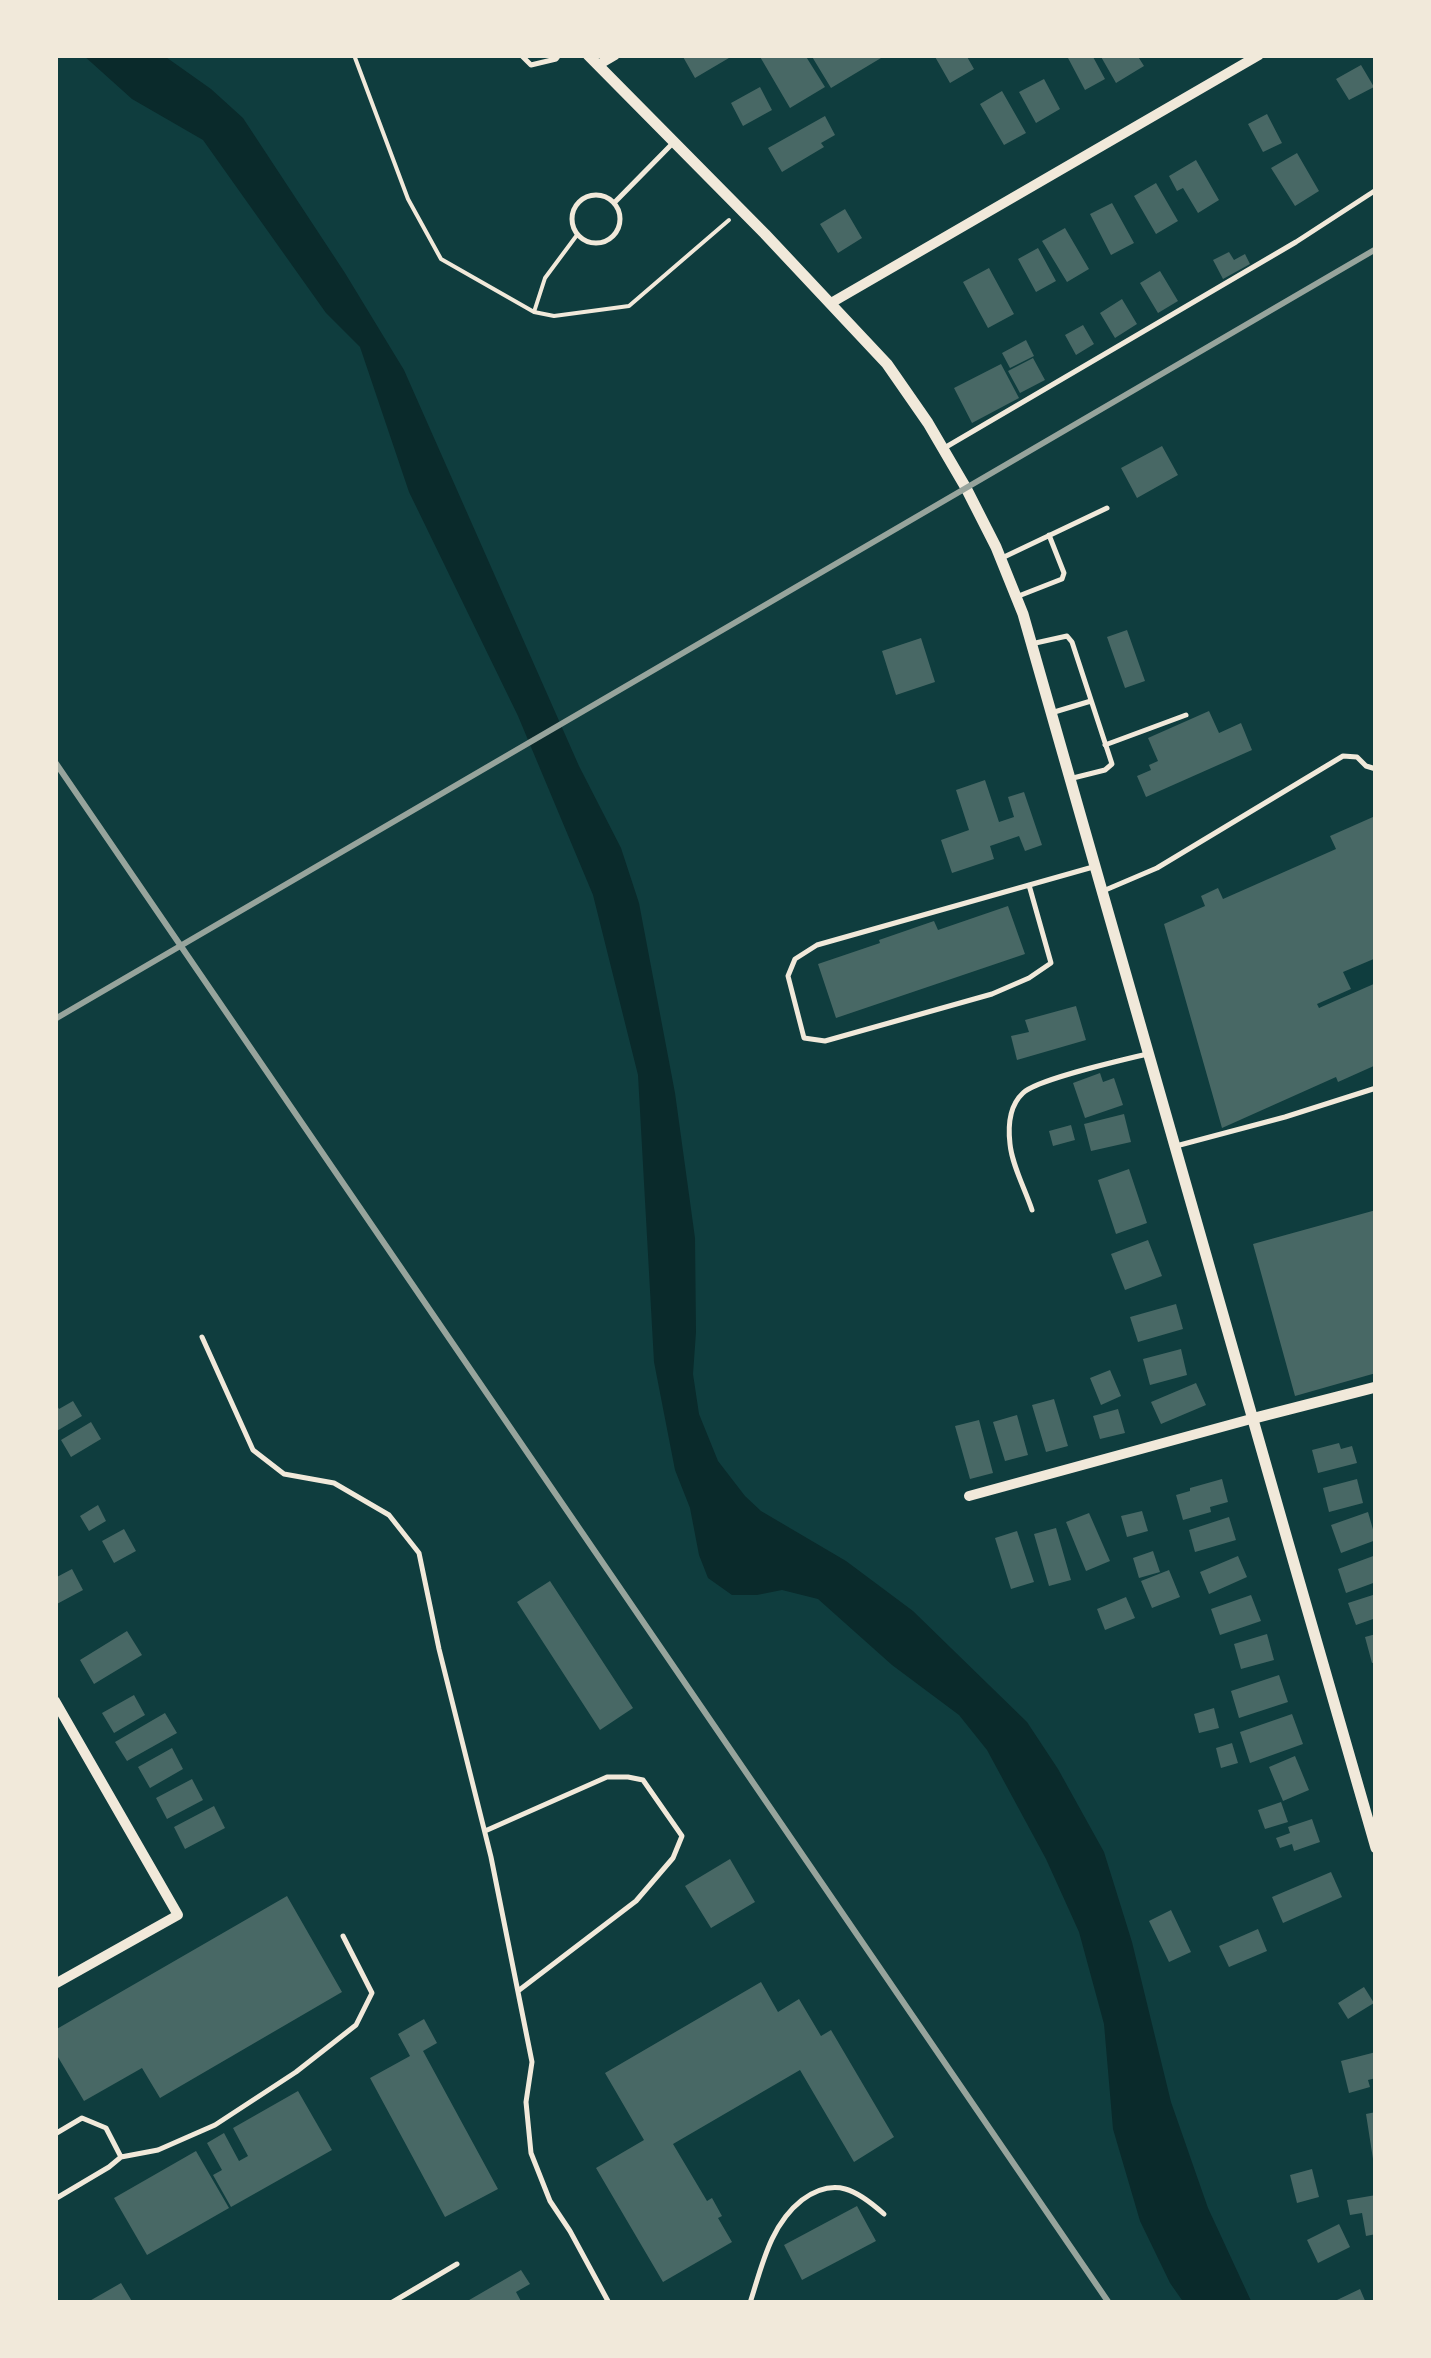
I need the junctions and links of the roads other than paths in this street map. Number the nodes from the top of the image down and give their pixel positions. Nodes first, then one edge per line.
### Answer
1 (520, 55) edge
2 (559, 55) edge
3 (588, 55) edge
4 (615, 55) edge
5 (1259, 55) edge
6 (598, 65) junction
7 (673, 143) junction
8 (1376, 190) edge
9 (614, 202) junction
10 (831, 303) junction
11 (943, 448) junction
12 (1107, 508) dead end
13 (1048, 536) junction
14 (1001, 558) junction
15 (1016, 597) junction
16 (1031, 644) junction
17 (1091, 702) junction
18 (1052, 713) junction
19 (1186, 715) dead end
20 (1105, 744) junction
21 (1376, 769) edge
22 (1070, 779) junction
23 (1096, 866) junction
24 (1029, 886) junction
25 (1103, 892) junction
26 (1150, 1054) junction
27 (1376, 1088) edge
28 (1176, 1146) junction
29 (1032, 1210) dead end
30 (202, 1337) dead end
31 (1376, 1387) edge
32 (1252, 1420) junction
33 (969, 1496) dead end
34 (55, 1701) edge
35 (484, 1831) junction
36 (1376, 1848) edge
37 (343, 1936) dead end
38 (55, 1984) edge
39 (518, 1992) junction
40 (55, 2124) edge
41 (57, 2132) edge
42 (121, 2157) junction
43 (55, 2198) edge
44 (884, 2214) dead end
45 (457, 2264) dead end
46 (391, 2303) edge
47 (609, 2303) edge
48 (750, 2303) edge

1 - 2 lane
3 - 6 street
4 - 6 street
5 - 10 street
6 - 7 street
7 - 9 lane
7 - 10 street
8 - 11 lane
9 - 9 lane
10 - 11 street
11 - 14 street
12 - 13 lane
13 - 14 lane
13 - 15 lane
14 - 15 street
15 - 16 street
16 - 17 lane
16 - 18 street
17 - 18 lane
17 - 20 lane
18 - 22 street
19 - 20 lane
20 - 22 lane
21 - 25 lane
22 - 23 street
23 - 24 lane
23 - 25 street
24 - 24 lane
25 - 26 street
26 - 28 street
26 - 29 lane
27 - 28 lane
28 - 32 street
30 - 35 lane
31 - 32 street
32 - 33 street
32 - 36 street
34 - 38 street
35 - 39 lane
35 - 39 lane
37 - 42 lane
39 - 47 lane
40 - 41 lane
41 - 42 lane
42 - 43 lane
44 - 48 lane
45 - 46 lane

